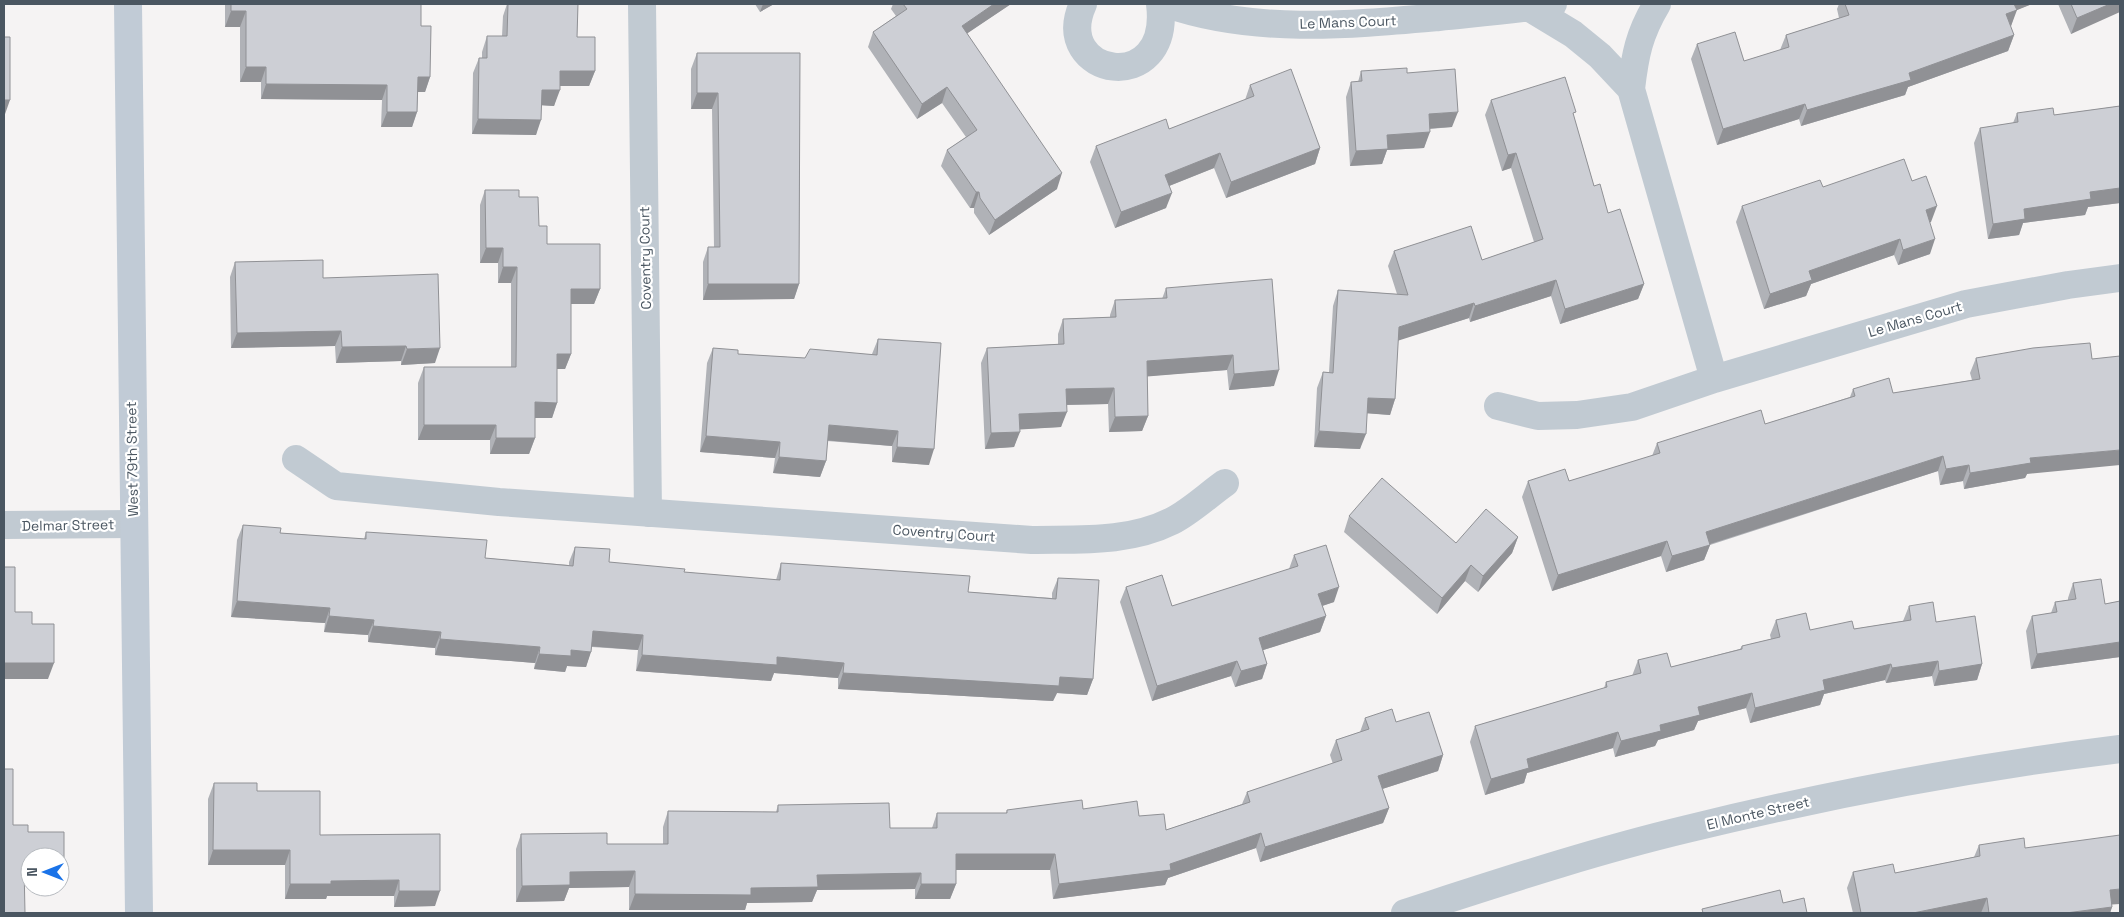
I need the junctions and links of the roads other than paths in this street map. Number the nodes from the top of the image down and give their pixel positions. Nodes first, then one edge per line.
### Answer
1 (128, 4) edge
2 (642, 4) edge
3 (1083, 4) edge
4 (1160, 4) edge
5 (1167, 4) edge
6 (1658, 4) edge
7 (1541, 6) edge
8 (1632, 89) junction
9 (2120, 278) edge
10 (1714, 379) junction
11 (1498, 406) dead end
12 (296, 459) dead end
13 (1225, 483) dead end
14 (648, 513) junction
15 (132, 524) junction
16 (4, 525) edge
17 (2120, 748) edge
18 (139, 913) edge
19 (1405, 913) edge

1 - 15 street, West 79th Street
2 - 14 street, Coventry Court
3 - 4 street
5 - 7 street, Le Mans Court
6 - 8 street, Le Mans Court
7 - 8 street, Le Mans Court
8 - 10 street, Le Mans Court
9 - 10 street, Le Mans Court
10 - 11 street, Le Mans Court
12 - 14 street, Coventry Court
13 - 14 street, Coventry Court
15 - 16 street, Delmar Street
15 - 18 street, West 79th Street
17 - 19 street, El Monte Street

